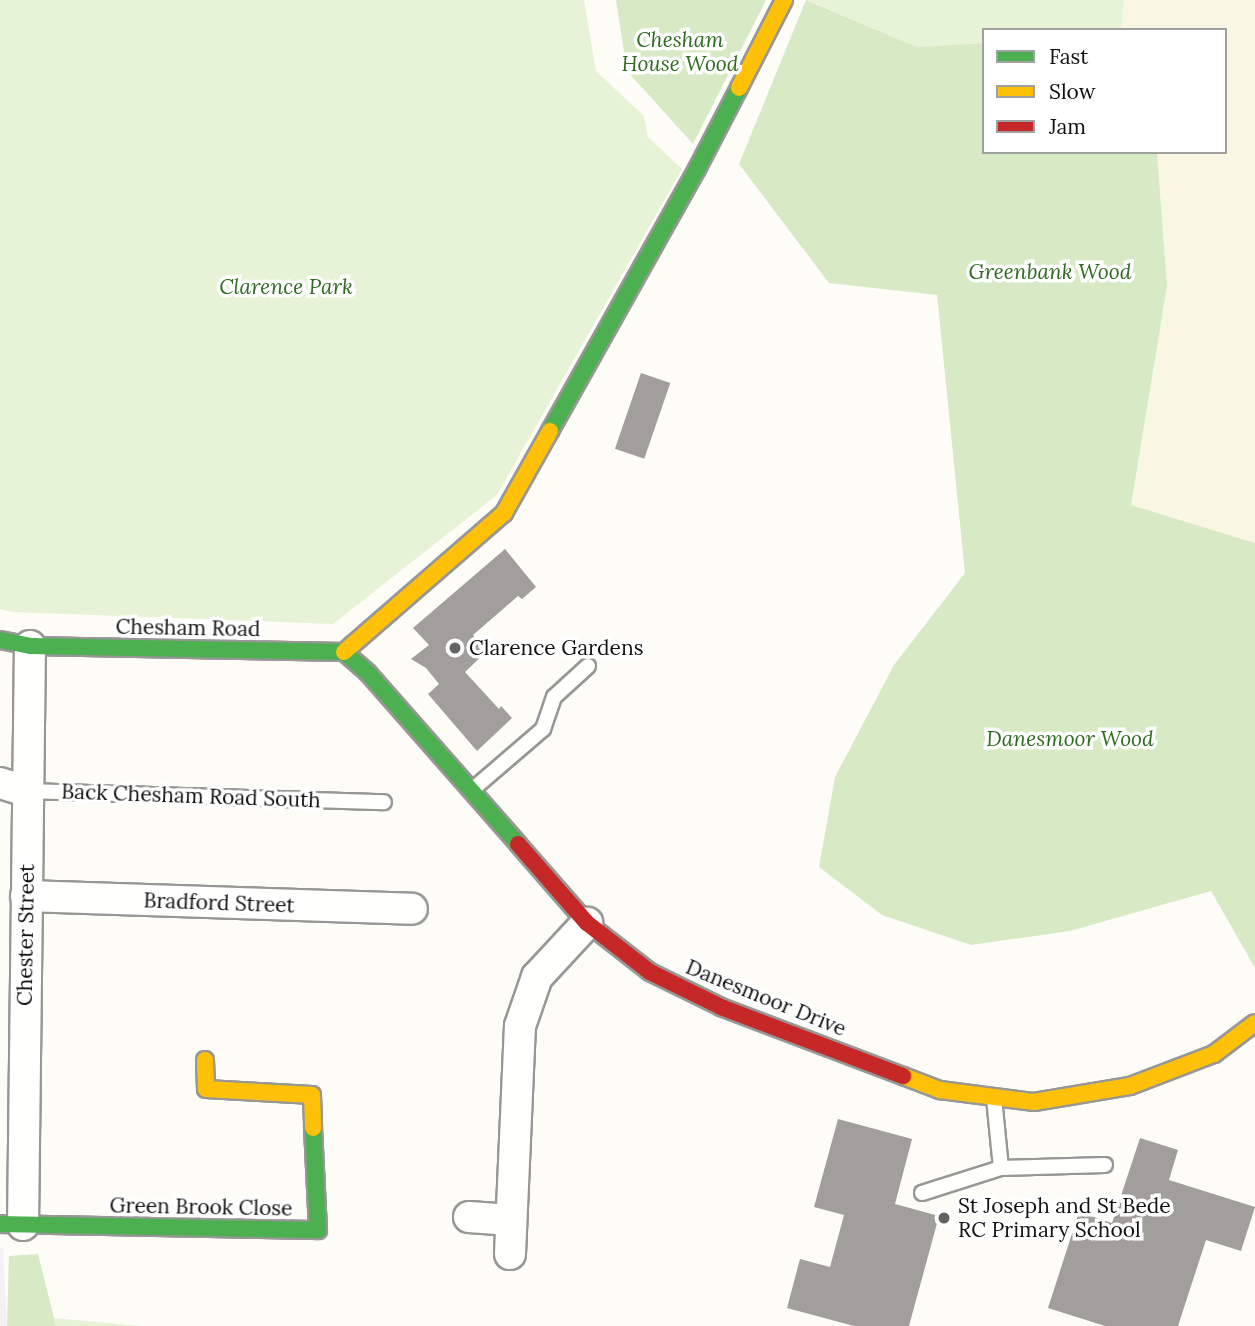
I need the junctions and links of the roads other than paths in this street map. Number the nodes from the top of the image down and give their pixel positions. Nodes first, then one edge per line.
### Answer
1 (784, 0) edge
2 (0, 640) edge
3 (30, 646) junction
4 (344, 652) junction
5 (588, 666) dead end
6 (14, 787) edge
7 (471, 791) junction
8 (384, 802) dead end
9 (26, 896) junction
10 (412, 909) dead end
11 (587, 923) junction
12 (1255, 1023) edge
13 (205, 1060) dead end
14 (994, 1097) junction
15 (12, 1127) edge
16 (1105, 1165) dead end
17 (1002, 1168) junction
18 (922, 1193) dead end
19 (469, 1217) dead end
20 (511, 1220) junction
21 (11, 1224) edge
22 (510, 1254) dead end

1 - 4 street
2 - 3 street, Chesham Road
3 - 4 street, Chesham Road
3 - 6 street, Chester Street
4 - 7 street, Danesmoor Drive
5 - 7 lane
6 - 8 lane, Back Chesham Road South
6 - 9 street, Chester Street
7 - 11 street, Danesmoor Drive
9 - 10 street, Bradford Street
9 - 15 street, Chester Street
11 - 14 street, Danesmoor Drive
11 - 20 street
12 - 14 street, Danesmoor Drive
13 - 21 street, Green Brook Close
14 - 17 lane
15 - 21 street, Chester Street
16 - 17 lane
17 - 18 lane
19 - 20 street
20 - 22 street

